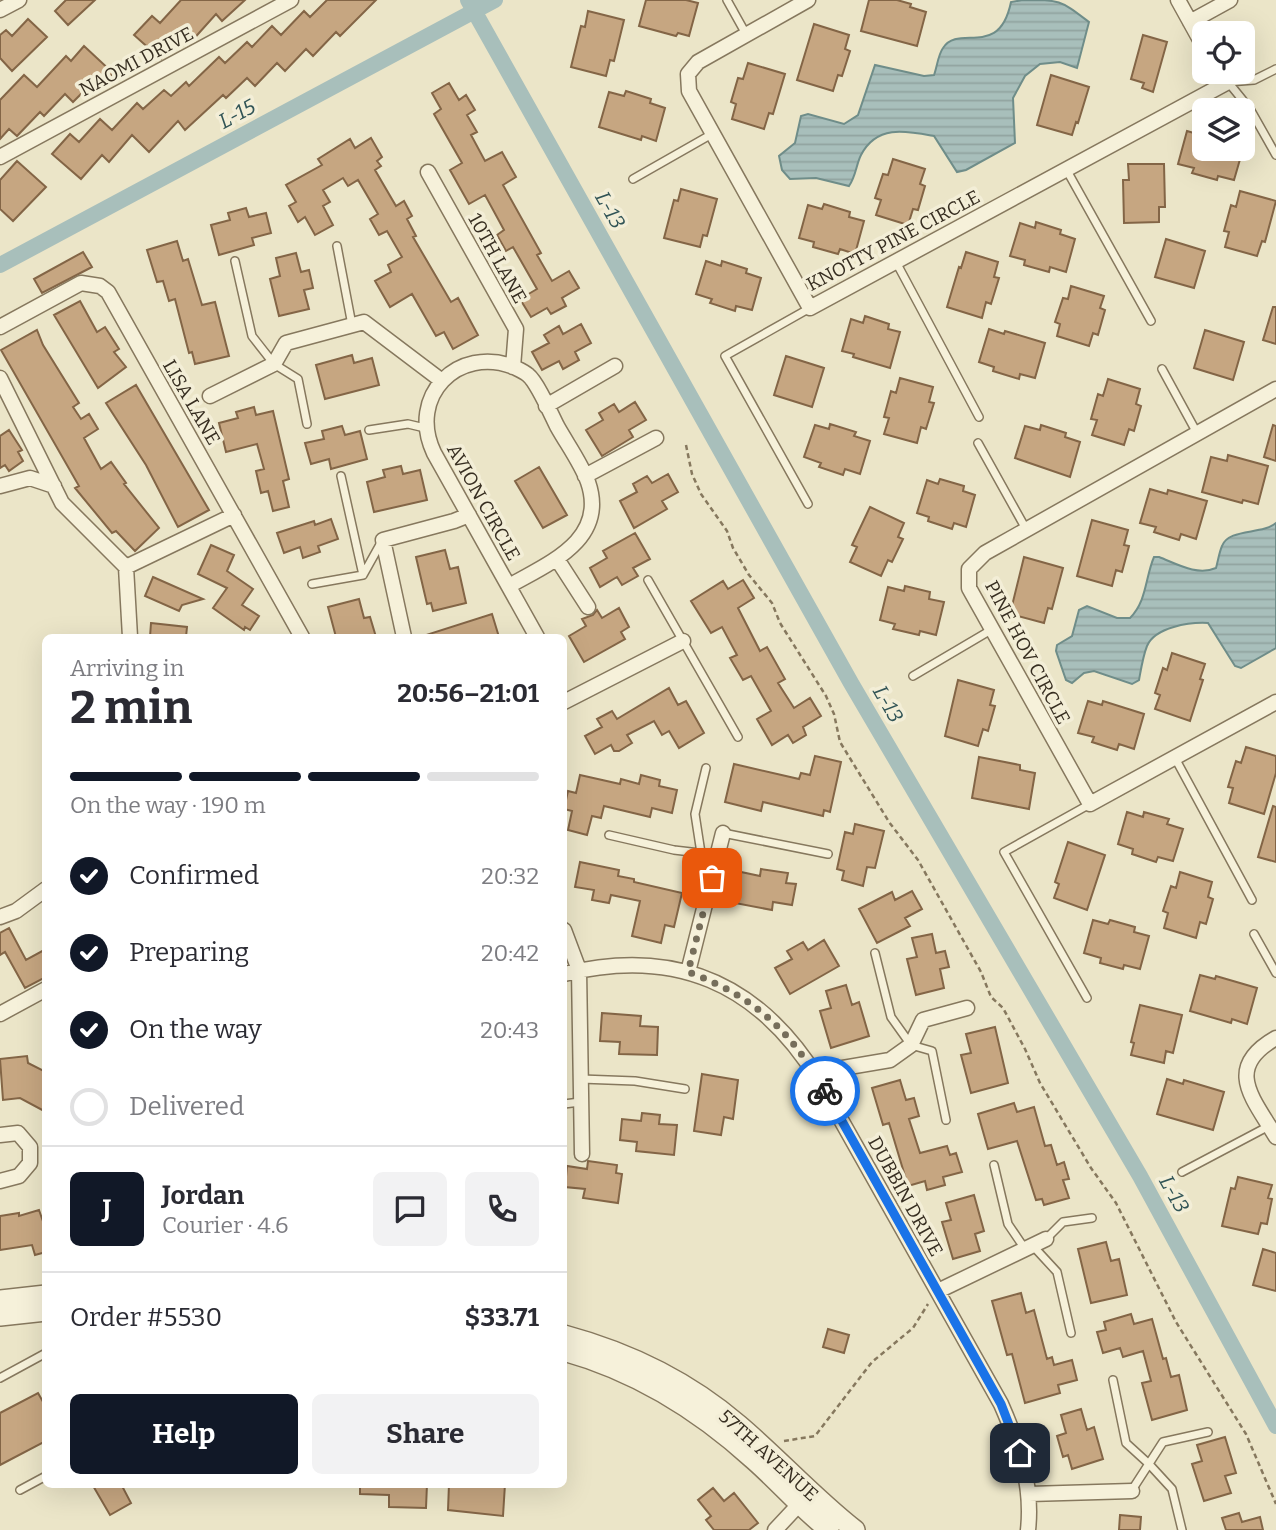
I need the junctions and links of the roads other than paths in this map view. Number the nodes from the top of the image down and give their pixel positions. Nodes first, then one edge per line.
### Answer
1 (19, 0) edge
2 (291, 0) edge
3 (727, 0) edge
4 (808, 0) edge
5 (1230, 0) edge
6 (1183, 2) edge
7 (0, 10) edge
8 (1190, 22) junction
9 (1192, 26) edge
10 (746, 34) junction
11 (1276, 69) edge
12 (1255, 80) edge
13 (1212, 84) edge
14 (1230, 84) edge
15 (712, 134) junction
16 (1276, 155) edge
17 (0, 157) edge
18 (1066, 169) junction
19 (428, 172) dead end
20 (634, 179) dead end
21 (337, 246) dead end
22 (235, 261) dead end
23 (896, 261) junction
24 (810, 308) junction
25 (1151, 321) dead end
26 (352, 325) junction
27 (0, 327) edge
28 (274, 364) junction
29 (615, 366) dead end
30 (513, 367) junction
31 (1162, 369) dead end
32 (0, 378) edge
33 (442, 381) junction
34 (1276, 389) edge
35 (210, 396) dead end
36 (546, 406) junction
37 (979, 416) dead end
38 (307, 424) dead end
39 (425, 428) junction
40 (369, 430) dead end
41 (1197, 433) junction
42 (656, 438) dead end
43 (978, 443) dead end
44 (585, 476) junction
45 (341, 477) dead end
46 (0, 485) edge
47 (54, 486) junction
48 (808, 504) dead end
49 (234, 515) junction
50 (469, 515) junction
51 (1026, 529) junction
52 (383, 540) junction
53 (557, 559) junction
54 (126, 567) junction
55 (363, 575) junction
56 (648, 580) dead end
57 (312, 584) dead end
58 (509, 586) junction
59 (588, 607) dead end
60 (991, 630) junction
61 (130, 634) edge
62 (300, 634) edge
63 (403, 634) edge
64 (535, 634) edge
65 (683, 641) junction
66 (913, 676) dead end
67 (567, 700) edge
68 (1276, 702) edge
69 (738, 737) dead end
70 (1175, 758) junction
71 (706, 768) dead end
72 (1090, 804) junction
73 (723, 833) joint
74 (609, 835) dead end
75 (701, 853) junction
76 (828, 854) dead end
77 (718, 855) junction
78 (42, 892) edge
79 (1252, 900) dead end
80 (0, 917) edge
81 (1254, 934) dead end
82 (567, 938) edge
83 (875, 953) dead end
84 (579, 970) junction
85 (688, 972) junction
86 (567, 973) edge
87 (1276, 973) edge
88 (42, 991) edge
89 (1087, 998) dead end
90 (967, 1007) dead end
91 (0, 1014) edge
92 (1276, 1038) edge
93 (911, 1045) junction
94 (581, 1079) junction
95 (818, 1079) junction
96 (685, 1089) dead end
97 (581, 1102) junction
98 (567, 1104) edge
99 (946, 1120) dead end
100 (1273, 1132) edge
101 (0, 1135) edge
102 (582, 1154) dead end
103 (994, 1165) dead end
104 (1182, 1172) dead end
105 (0, 1181) edge
106 (1093, 1218) dead end
107 (1034, 1244) junction
108 (938, 1291) junction
109 (42, 1295) edge
110 (0, 1300) edge
111 (42, 1311) edge
112 (0, 1316) edge
113 (1071, 1333) dead end
114 (567, 1336) edge
115 (567, 1352) edge
116 (42, 1355) edge
117 (0, 1377) edge
118 (1113, 1380) dead end
119 (1208, 1432) dead end
120 (1149, 1464) junction
121 (42, 1478) edge
122 (20, 1490) dead end
123 (1132, 1491) joint
124 (1029, 1494) junction
125 (805, 1497) junction
126 (775, 1530) edge
127 (828, 1530) edge
128 (855, 1530) edge
129 (1028, 1530) edge
130 (1182, 1530) edge

1 - 7 street
2 - 17 street, NAOMI DRIVE
3 - 10 lane
4 - 10 street, KNOTTY PINE CIRCLE
5 - 8 street
6 - 8 street
8 - 9 street
10 - 15 street, KNOTTY PINE CIRCLE
11 - 12 lane
13 - 18 street, KNOTTY PINE CIRCLE
14 - 16 lane
15 - 20 lane
15 - 24 street, KNOTTY PINE CIRCLE
18 - 23 street, KNOTTY PINE CIRCLE
18 - 25 lane
19 - 30 street, 10TH LANE
21 - 26 lane
22 - 28 lane
23 - 24 street, KNOTTY PINE CIRCLE
23 - 37 lane
24 - 48 lane
26 - 28 street
26 - 33 street
27 - 49 street, LISA LANE
28 - 35 street
28 - 38 lane
29 - 36 street
30 - 33 street
30 - 36 street, AVION CIRCLE
31 - 41 lane
32 - 47 street
33 - 39 street, AVION CIRCLE
34 - 41 street, PINE HOV CIRCLE
36 - 44 street, AVION CIRCLE
39 - 40 lane
39 - 50 street, AVION CIRCLE
41 - 51 street, PINE HOV CIRCLE
42 - 44 street
43 - 51 lane
44 - 53 street, AVION CIRCLE
45 - 55 lane
46 - 47 street
47 - 54 street
49 - 54 street
49 - 62 street, LISA LANE
50 - 52 street
50 - 58 street, AVION CIRCLE
51 - 60 street, PINE HOV CIRCLE
52 - 55 lane
52 - 63 street
53 - 58 street, AVION CIRCLE
53 - 59 street
54 - 61 street
55 - 57 lane
56 - 65 lane
58 - 64 street, AVION CIRCLE
60 - 66 lane
60 - 72 street, PINE HOV CIRCLE
65 - 67 street
65 - 69 lane
68 - 70 street
70 - 72 street
70 - 79 lane
71 - 75 lane
72 - 89 lane
73 - 76 lane
73 - 77 street
74 - 75 lane
75 - 77 lane
77 - 85 street
78 - 80 street
81 - 87 lane
82 - 84 street
83 - 93 lane
84 - 85 street, DUBBIN DRIVE
84 - 86 street, DUBBIN DRIVE
84 - 94 street
85 - 95 street, DUBBIN DRIVE
88 - 91 street
90 - 93 street
92 - 100 street
93 - 95 street
93 - 99 lane
94 - 96 lane
94 - 97 street
95 - 108 street, DUBBIN DRIVE
97 - 98 lane
97 - 102 street
100 - 104 lane
101 - 105 street
103 - 107 lane
106 - 107 lane
107 - 108 street
107 - 113 lane
108 - 124 street, DUBBIN DRIVE
109 - 110 street
111 - 112 street
114 - 125 street, 57TH AVENUE
115 - 125 street, 57TH AVENUE
116 - 117 lane
118 - 120 lane
119 - 120 lane
120 - 123 lane
120 - 130 lane
121 - 122 lane
123 - 124 street
124 - 129 street, DUBBIN DRIVE
125 - 126 street
125 - 127 street, 57TH AVENUE
125 - 128 street, 57TH AVENUE

